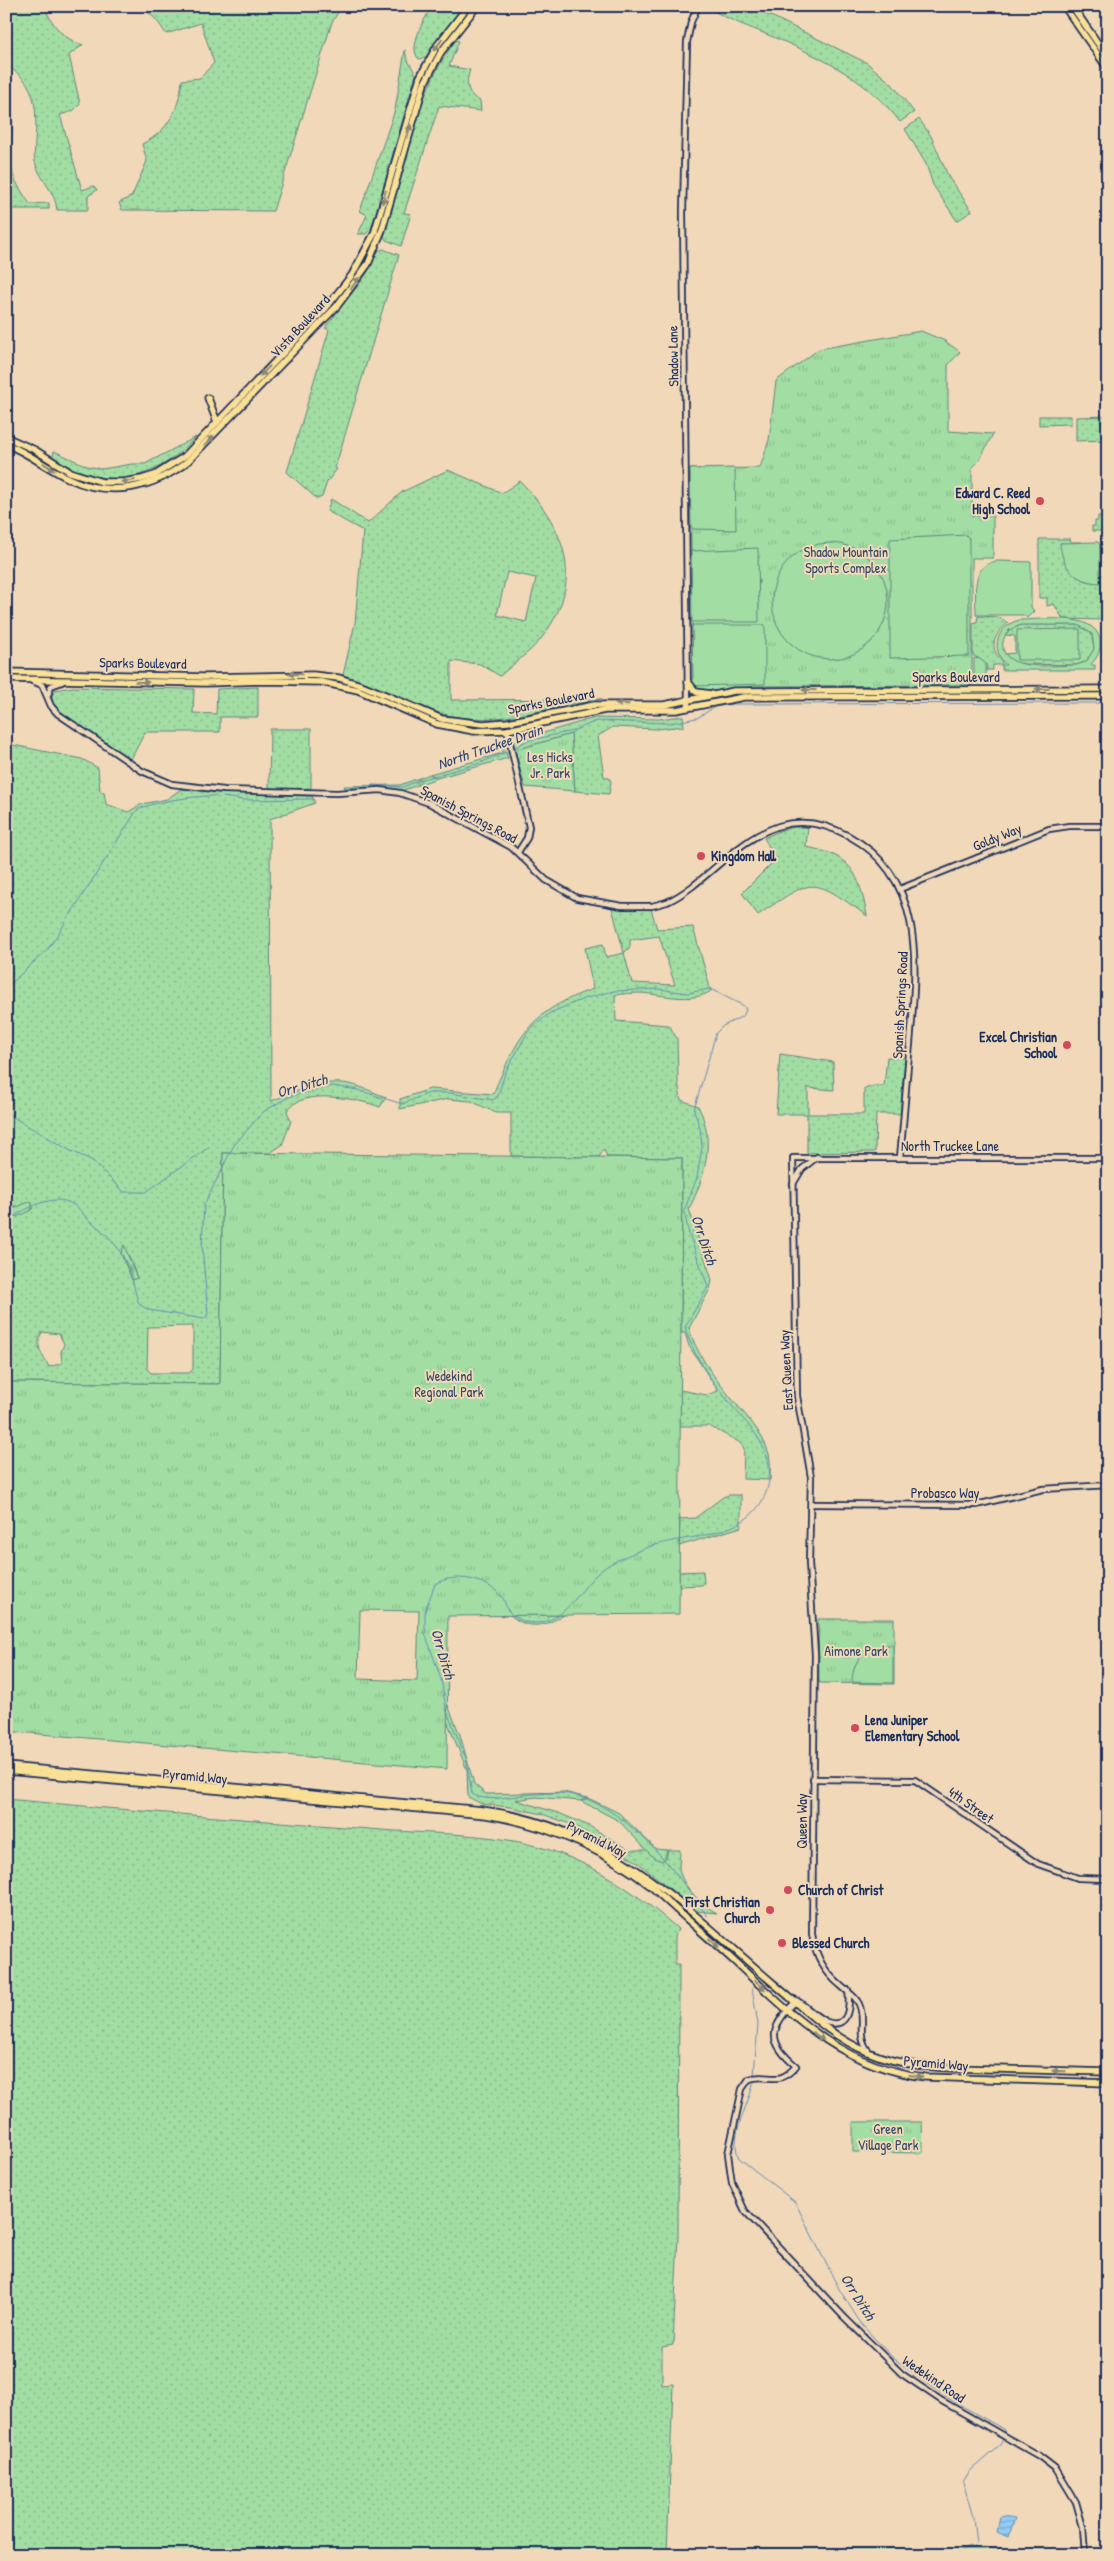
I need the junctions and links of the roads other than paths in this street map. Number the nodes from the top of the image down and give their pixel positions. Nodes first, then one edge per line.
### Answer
1 (468, 6) edge
2 (477, 6) edge
3 (698, 6) edge
4 (1064, 6) edge
5 (1072, 6) edge
6 (1108, 58) edge
7 (1108, 68) edge
8 (208, 398) dead end
9 (217, 422) junction
10 (9, 438) edge
11 (6, 444) edge
12 (47, 673) junction
13 (6, 676) edge
14 (21, 679) junction
15 (71, 680) junction
16 (112, 681) junction
17 (688, 682) junction
18 (966, 689) junction
19 (1108, 689) edge
20 (852, 690) junction
21 (715, 694) junction
22 (836, 696) junction
23 (958, 696) junction
24 (1108, 696) edge
25 (48, 699) junction
26 (688, 701) junction
27 (688, 708) junction
28 (569, 710) junction
29 (484, 724) junction
30 (507, 730) junction
31 (1108, 826) edge
32 (518, 852) junction
33 (900, 889) junction
34 (817, 1157) junction
35 (900, 1157) junction
36 (793, 1158) joint
37 (1108, 1158) edge
38 (793, 1185) junction
39 (1108, 1485) edge
40 (811, 1504) junction
41 (814, 1639) joint
42 (6, 1766) edge
43 (6, 1771) edge
44 (813, 1779) junction
45 (1108, 1879) edge
46 (848, 1990) junction
47 (788, 1995) junction
48 (795, 2002) junction
49 (787, 2010) junction
50 (870, 2053) junction
51 (1108, 2072) edge
52 (1106, 2083) edge
53 (1085, 2555) edge

1 -> 9 main road, Vista Boulevard
11 -> 2 main road, Vista Boulevard
3 - 17 street, Shadow Lane
4 - 7 main road
5 - 6 main road
8 - 9 main road
9 -> 10 main road, Vista Boulevard
12 - 13 main road, Sparks Boulevard
12 - 16 main road
29 -> 12 main road, Sparks Boulevard
13 - 14 main road, Sparks Boulevard
14 - 15 main road, Sparks Boulevard
14 - 25 street, Spanish Springs Road
15 - 16 main road, Sparks Boulevard
15 - 25 street
16 -> 30 main road, Sparks Boulevard
17 - 21 main road
17 - 26 street, Shadow Lane
19 -> 18 main road, Sparks Boulevard
18 - 20 main road, Sparks Boulevard
18 - 23 main road
20 -> 21 main road, Sparks Boulevard
20 - 22 main road
21 - 26 main road, Sparks Boulevard
22 - 23 main road, Sparks Boulevard
22 - 27 main road, Sparks Boulevard
23 - 24 main road, Sparks Boulevard
25 - 32 street, Spanish Springs Road
26 - 27 street, Shadow Lane
26 -> 28 main road, Sparks Boulevard
27 - 30 main road, Sparks Boulevard
28 - 29 main road, Sparks Boulevard
28 - 30 main road
29 - 30 main road
30 - 32 street
31 - 33 street, Goldy Way
32 - 33 street, Spanish Springs Road
33 - 35 street, Spanish Springs Road
34 - 35 street, North Truckee Lane
34 - 36 street, North Truckee Lane
34 - 38 street
35 - 37 street, North Truckee Lane
36 - 38 street, East Queen Way
38 - 40 street, East Queen Way
39 - 40 street, Probasco Way
40 - 41 street, East Queen Way
41 - 44 street, Queen Way
42 - 47 main road, Pyramid Way
43 -> 49 main road, Pyramid Way
44 - 45 street, 4th Street
44 - 46 street, Queen Way
46 - 47 street
46 - 50 street, Queen Way
47 - 48 main road, Pyramid Way
48 - 49 street
48 - 50 main road, Pyramid Way
49 -> 52 main road, Pyramid Way
49 - 53 street, Wedekind Road
51 -> 50 main road, Pyramid Way

